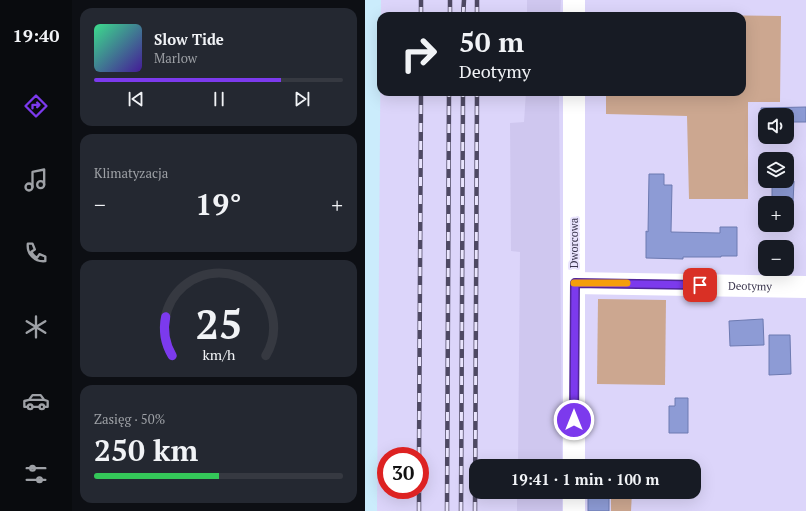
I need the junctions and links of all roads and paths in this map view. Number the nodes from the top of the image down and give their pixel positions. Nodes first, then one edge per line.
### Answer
1 (370, 0) edge
2 (574, 0) edge
3 (574, 12) edge
4 (574, 96) edge
5 (366, 198) edge
6 (575, 283) junction
7 (806, 287) edge
8 (574, 459) edge
9 (574, 499) edge
10 (366, 511) edge
11 (574, 511) edge

1 - 5 main road
2 - 3 street
4 - 6 street, Dworcowa
5 - 10 main road
6 - 7 street, Deotymy
6 - 8 street, Dworcowa
9 - 11 street

